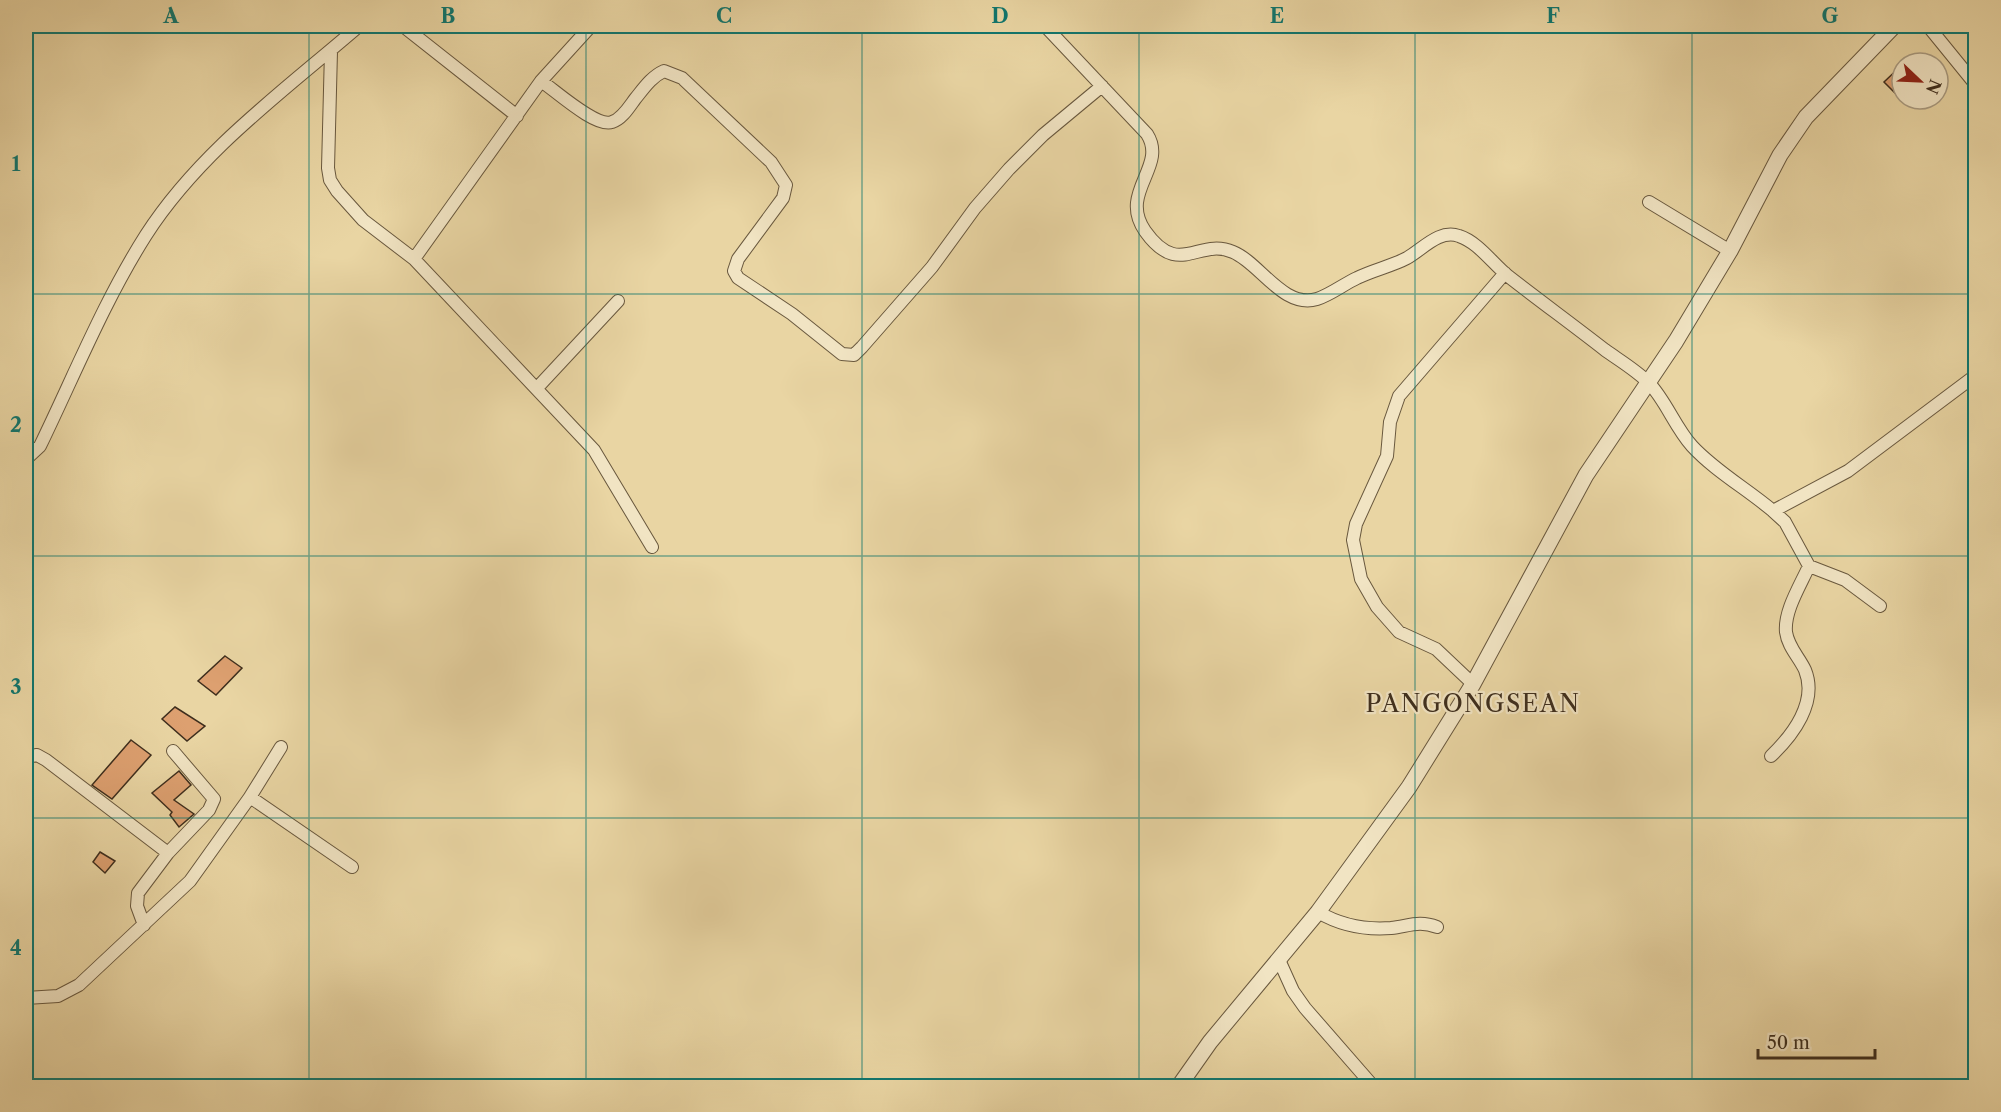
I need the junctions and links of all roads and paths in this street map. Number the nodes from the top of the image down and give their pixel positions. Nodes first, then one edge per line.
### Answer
1 (359, 26) edge
2 (403, 26) edge
3 (591, 26) edge
4 (1045, 26) edge
5 (1894, 26) edge
6 (1928, 26) edge
7 (331, 51) junction
8 (542, 81) junction
9 (1976, 85) edge
10 (1102, 86) junction
11 (517, 116) junction
12 (1650, 202) dead end
13 (1730, 251) junction
14 (414, 260) junction
15 (1505, 273) junction
16 (618, 301) dead end
17 (1976, 375) edge
18 (1649, 383) junction
19 (537, 388) junction
20 (26, 459) edge
21 (1773, 511) junction
22 (652, 547) dead end
23 (1809, 566) junction
24 (1880, 606) dead end
25 (1473, 684) junction
26 (281, 747) dead end
27 (173, 751) dead end
28 (1771, 756) dead end
29 (26, 757) edge
30 (250, 797) junction
31 (168, 853) junction
32 (352, 867) dead end
33 (1318, 912) junction
34 (144, 926) junction
35 (1437, 927) dead end
36 (1279, 960) junction
37 (26, 998) edge
38 (1179, 1086) edge
39 (1372, 1086) edge

1 - 7 street
2 - 11 street
3 - 8 street
4 - 10 street
5 - 13 street
6 - 9 street
7 - 14 street
7 - 20 street
8 - 10 street
8 - 11 street
10 - 15 street
11 - 14 street
12 - 13 street
13 - 18 street
14 - 19 street
15 - 18 street
15 - 25 street
16 - 19 street
17 - 21 street
18 - 21 street
18 - 25 street
19 - 22 street
21 - 23 street
23 - 24 street
23 - 28 street
25 - 33 street
26 - 30 street
27 - 31 street
29 - 31 street
30 - 32 street
30 - 34 street
31 - 34 street
33 - 35 street
33 - 36 street
34 - 37 street
36 - 38 street
36 - 39 street

